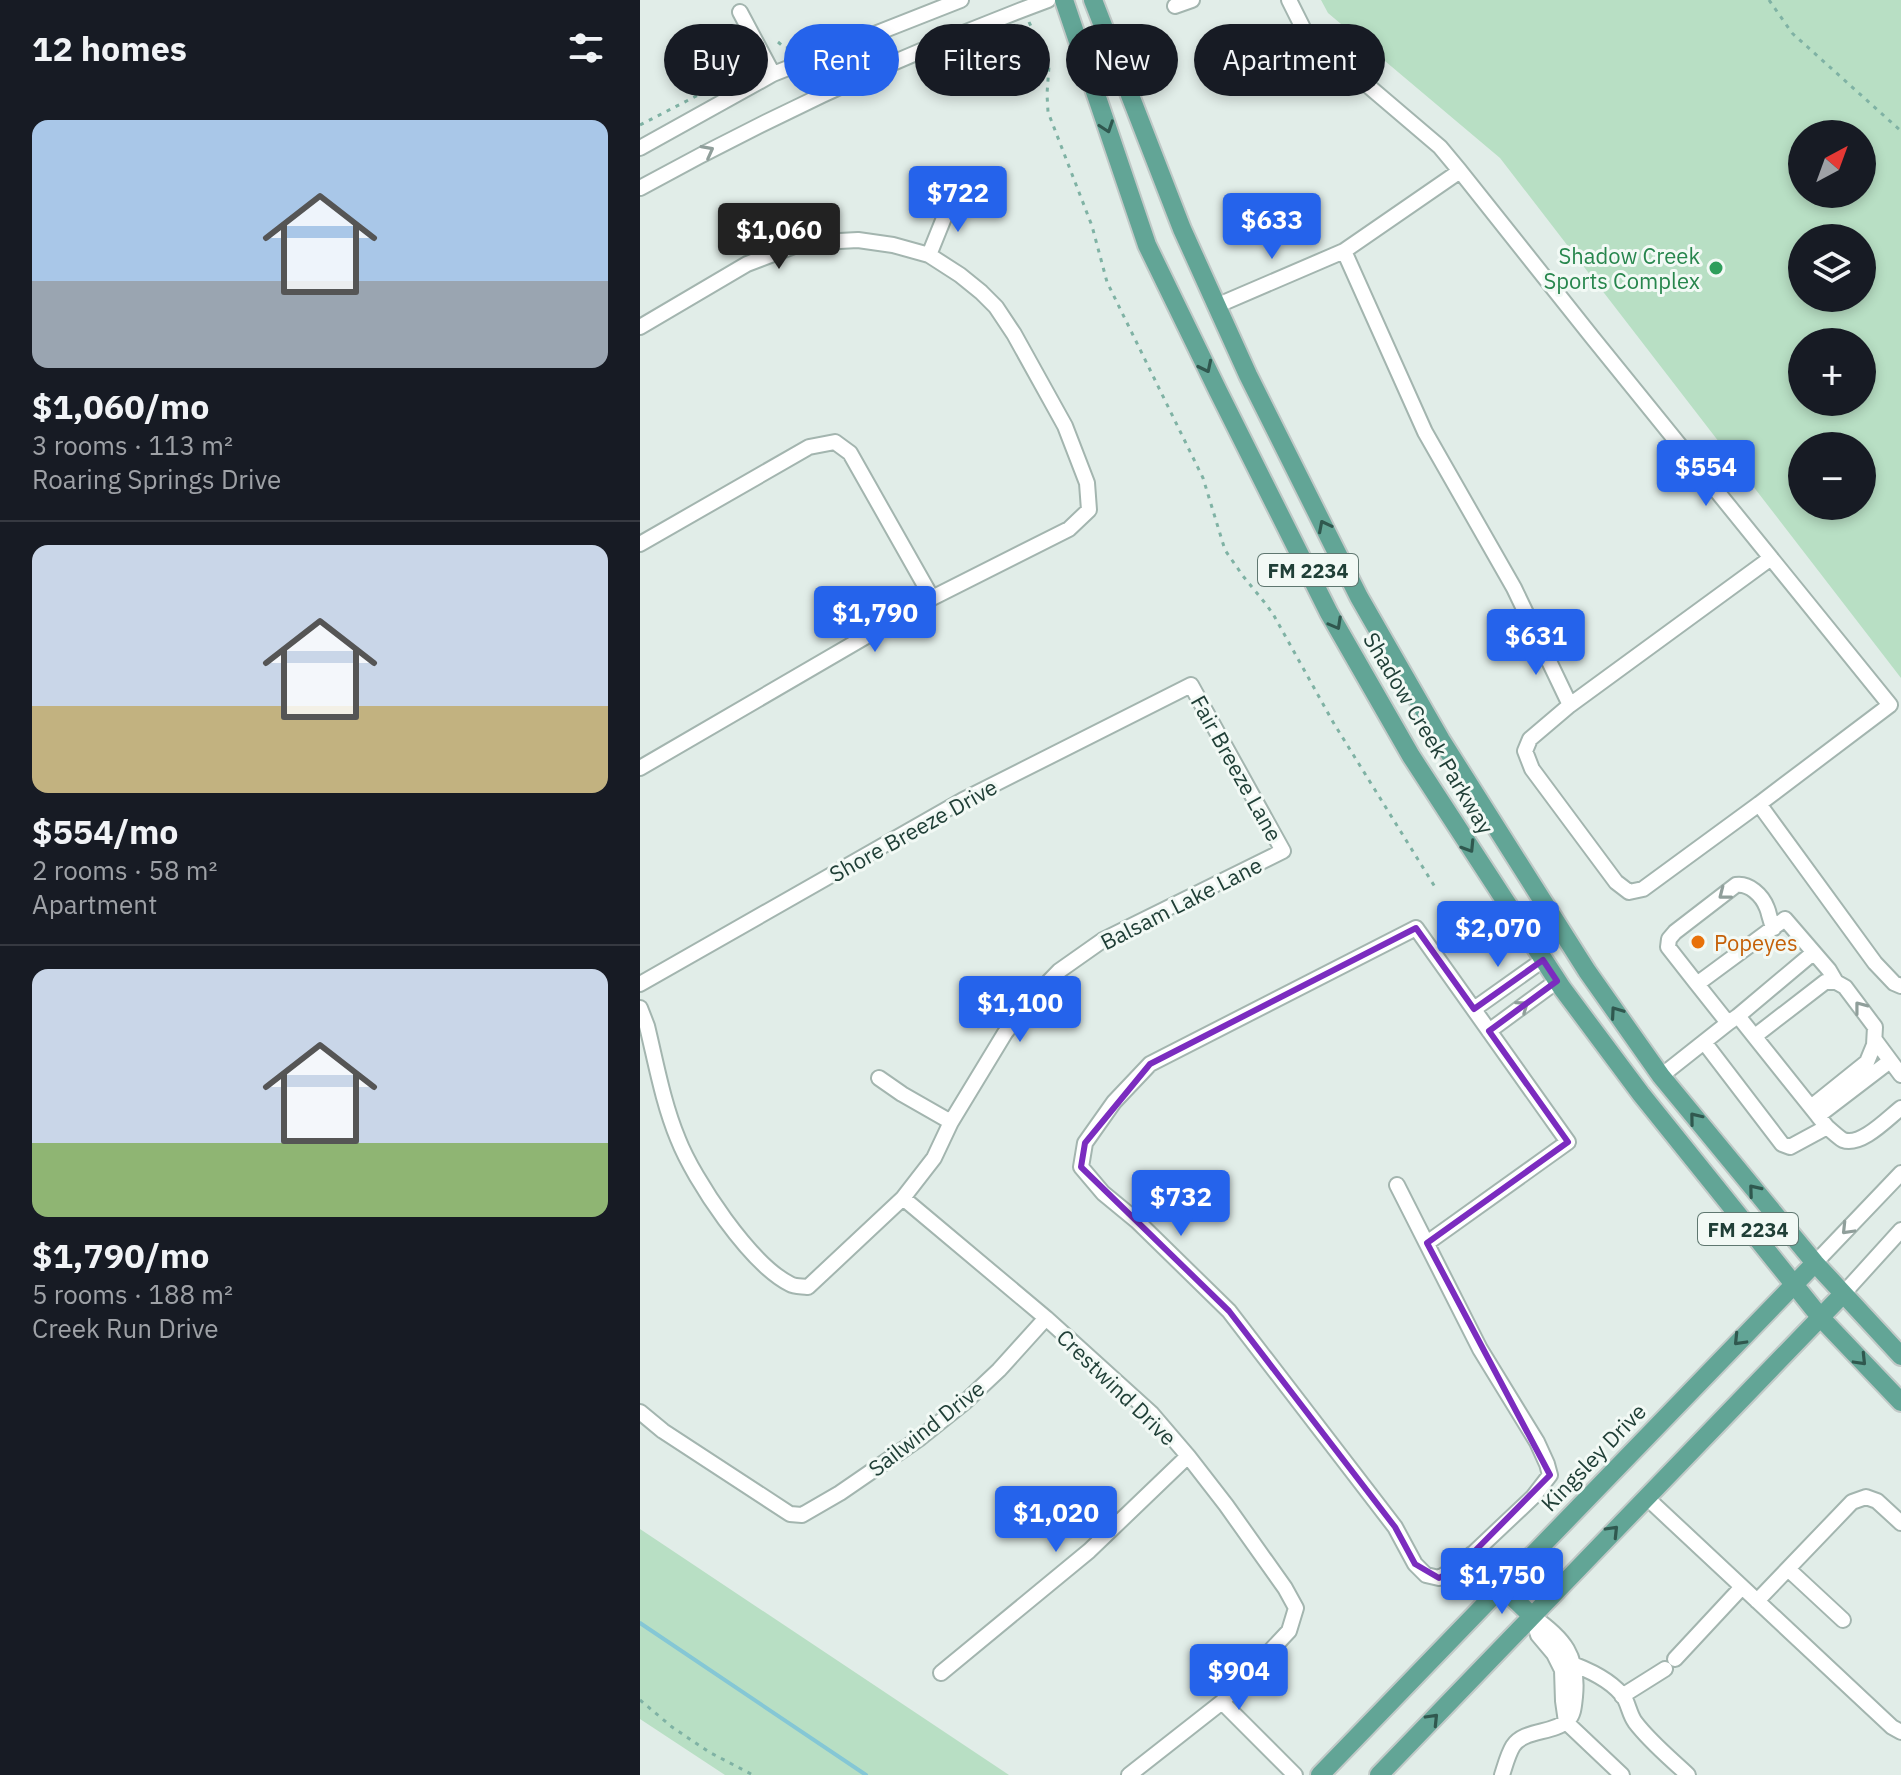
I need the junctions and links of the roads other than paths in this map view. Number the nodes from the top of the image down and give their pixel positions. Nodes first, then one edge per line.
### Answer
1 (961, 0) edge
2 (1048, 0) edge
3 (1064, 0) edge
4 (1093, 0) edge
5 (1192, 0) edge
6 (1289, 0) edge
7 (1175, 6) dead end
8 (740, 12) dead end
9 (773, 74) junction
10 (640, 148) edge
11 (1460, 171) junction
12 (640, 188) edge
13 (952, 198) dead end
14 (1344, 251) junction
15 (929, 255) junction
16 (1216, 306) junction
17 (640, 327) edge
18 (640, 544) edge
19 (1771, 558) junction
20 (932, 598) junction
21 (1191, 685) joint
22 (1570, 705) junction
23 (1890, 705) junction
24 (1901, 716) edge
25 (640, 768) edge
26 (1759, 804) junction
27 (1283, 851) joint
28 (1774, 928) junction
29 (1813, 953) junction
30 (1543, 960) junction
31 (1557, 981) junction
32 (1836, 982) junction
33 (640, 984) edge
34 (1697, 984) junction
35 (1901, 986) edge
36 (640, 1008) edge
37 (1474, 1009) junction
38 (1733, 1020) junction
39 (1489, 1031) junction
40 (1755, 1036) junction
41 (1875, 1040) junction
42 (1704, 1042) junction
43 (1890, 1061) junction
44 (1901, 1075) edge
45 (1661, 1076) junction
46 (879, 1078) dead end
47 (1901, 1108) edge
48 (1819, 1116) junction
49 (951, 1122) junction
50 (1901, 1173) edge
51 (1397, 1185) dead end
52 (903, 1198) junction
53 (1901, 1230) edge
54 (1427, 1243) junction
55 (1815, 1263) junction
56 (1793, 1284) junction
57 (1843, 1294) junction
58 (1046, 1318) junction
59 (1821, 1318) junction
60 (1901, 1356) edge
61 (1901, 1402) edge
62 (640, 1412) edge
63 (1188, 1456) junction
64 (1646, 1497) junction
65 (1901, 1523) edge
66 (1472, 1554) junction
67 (1788, 1569) junction
68 (1502, 1587) junction
69 (1742, 1587) junction
70 (1757, 1601) junction
71 (1532, 1616) junction
72 (1843, 1620) dead end
73 (1568, 1667) junction
74 (941, 1673) dead end
75 (1622, 1696) junction
76 (1222, 1702) junction
77 (1566, 1722) junction
78 (1901, 1732) edge
79 (1129, 1775) edge
80 (1295, 1775) edge
81 (1320, 1775) edge
82 (1379, 1775) edge
83 (1502, 1775) edge
84 (1622, 1775) edge
85 (1688, 1775) edge

1 - 9 street
12 -> 2 street
3 -> 30 main road, Shadow Creek Parkway / FM 2234
4 - 16 main road, Shadow Creek Parkway / FM 2234
5 - 7 street
6 - 11 street
8 - 9 street
9 - 10 street
11 - 14 street
11 - 19 street
13 - 15 street
14 - 16 street
14 - 22 street
15 - 17 street
15 - 20 street
45 -> 16 main road, Shadow Creek Parkway / FM 2234
18 - 20 street
19 - 22 street
19 - 23 street
20 - 25 street
21 - 27 street, Fair Breeze Lane
21 - 33 street, Shore Breeze Drive
22 - 26 street
23 - 24 street
23 - 26 street
26 - 35 street
27 - 49 street, Balsam Lake Lane
28 - 29 street
28 - 34 street
28 -> 34 street
29 - 32 street
29 - 38 street
30 - 31 main road, Shadow Creek Parkway / FM 2234
30 - 37 street
39 -> 31 street
31 - 56 main road, Shadow Creek Parkway / FM 2234
32 - 40 street
41 -> 32 street
34 - 38 street
36 - 52 street, Balsam Lake Lane
37 - 39 street
37 - 66 street
38 - 40 street
38 - 42 street
39 - 54 street
40 - 48 street
41 - 43 street
41 - 48 street
42 - 45 street
42 - 48 street
43 - 44 street
43 - 48 street
55 -> 45 main road, Shadow Creek Parkway / FM 2234
46 - 49 street
47 - 48 street
49 - 52 street, Balsam Lake Lane
50 -> 55 street, Kingsley Drive
51 - 54 street
52 - 58 street, Crestwind Drive
53 - 57 street
54 - 66 street
55 - 56 main road, Kingsley Drive
55 - 57 main road, Shadow Creek Parkway / FM 2234
56 - 59 main road, Shadow Creek Parkway / FM 2234
56 -> 68 main road, Kingsley Drive
57 - 59 main road
57 - 60 main road, Shadow Creek Parkway / FM 2234
58 - 62 street, Sailwind Drive
58 - 63 street, Crestwind Drive
59 -> 61 main road, Shadow Creek Parkway / FM 2234
59 - 64 main road
63 - 74 street
63 - 76 street, Crestwind Drive
64 - 69 street
71 -> 64 main road
65 - 67 street
66 - 68 street
67 - 70 street
67 - 72 street
68 - 71 main road
68 - 81 main road, Kingsley Drive
69 - 70 street
69 - 75 street
70 - 78 street
71 - 73 street
82 -> 71 main road
73 - 75 street
73 - 77 street
75 - 85 street
76 - 79 street
76 - 80 street
77 - 83 street
77 - 84 street

